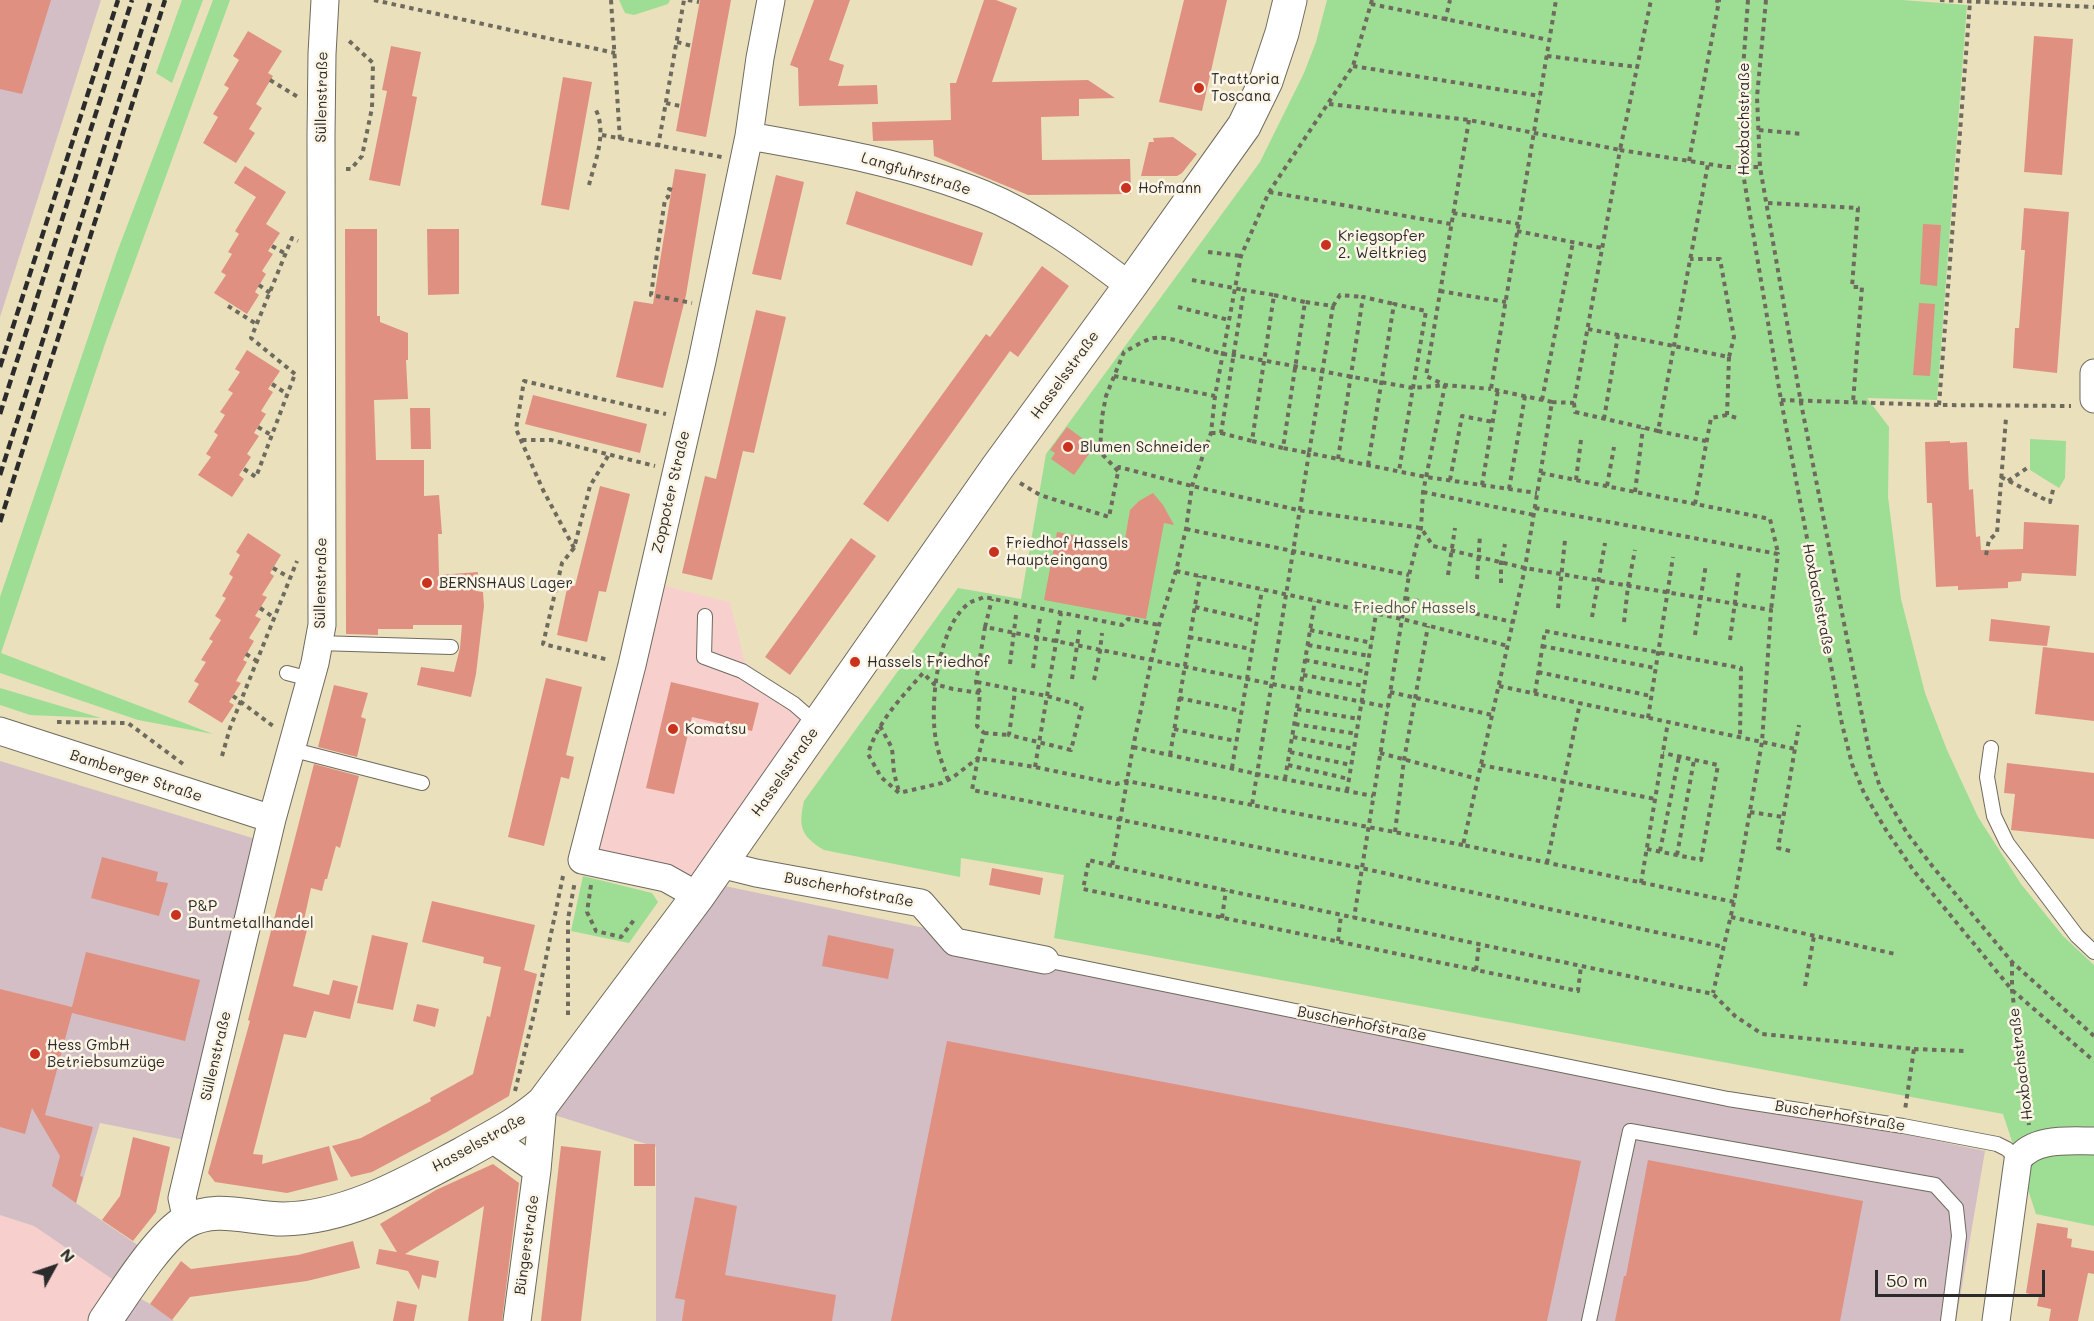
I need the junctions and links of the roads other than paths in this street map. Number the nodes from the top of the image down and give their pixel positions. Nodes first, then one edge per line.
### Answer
1 (325, 0) edge
2 (771, 0) edge
3 (1290, 0) edge
4 (746, 148) junction
5 (1130, 286) junction
6 (2094, 373) edge
7 (2083, 402) edge
8 (705, 616) dead end
9 (318, 643) junction
10 (451, 647) dead end
11 (818, 725) junction
12 (0, 731) edge
13 (286, 740) junction
14 (1991, 748) dead end
15 (422, 783) dead end
16 (272, 819) junction
17 (720, 864) junction
18 (698, 896) junction
19 (2094, 952) edge
20 (1045, 960) joint
21 (532, 1112) junction
22 (491, 1138) junction
23 (2094, 1141) edge
24 (2024, 1154) junction
25 (537, 1170) junction
26 (187, 1221) junction
27 (105, 1321) edge
28 (517, 1321) edge
29 (1589, 1321) edge
30 (1948, 1321) edge
31 (1996, 1321) edge

1 - 9 street, Süllenstraße
2 - 4 street, Zoppoter Straße
3 - 5 street, Hasselsstraße
4 - 5 street, Langfuhrstraße
4 - 18 street, Zoppoter Straße
5 - 11 street, Hasselsstraße
6 - 7 street
8 - 11 lane
9 - 10 lane
9 - 13 street, Süllenstraße
11 - 17 street, Hasselsstraße
12 - 16 street, Bamberger Straße
13 - 15 lane
13 - 16 street, Süllenstraße
14 - 19 lane
16 - 26 street, Süllenstraße
17 - 18 street, Hasselsstraße
17 - 20 street, Buscherhofstraße
18 - 21 street, Hasselsstraße
20 - 24 lane, Buscherhofstraße
21 - 22 street, Hasselsstraße
21 - 25 street, Büngerstraße
22 - 25 street
22 - 26 street, Hasselsstraße
23 - 24 street
24 - 31 street
25 - 28 street, Büngerstraße
26 - 27 street, Hasselsstraße
29 - 30 lane

